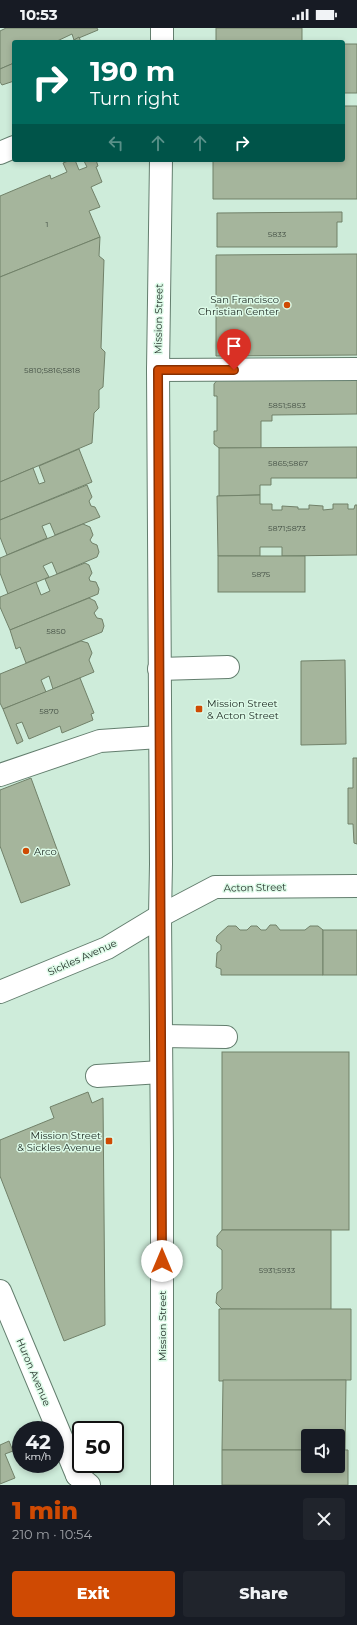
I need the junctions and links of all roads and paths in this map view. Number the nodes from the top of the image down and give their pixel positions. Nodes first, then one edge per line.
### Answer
1 (162, 28) edge
2 (162, 40) edge
3 (12, 148) edge
4 (0, 153) edge
5 (161, 162) edge
6 (357, 369) edge
7 (158, 370) junction
8 (228, 667) dead end
9 (159, 669) junction
10 (159, 737) junction
11 (0, 775) edge
12 (357, 886) edge
13 (160, 916) junction
14 (0, 992) edge
15 (161, 1036) junction
16 (226, 1037) dead end
17 (161, 1072) junction
18 (97, 1076) dead end
19 (0, 1290) edge
20 (82, 1482) edge
21 (162, 1485) edge

1 - 2 main road
3 - 4 main road
5 - 7 main road, Mission Street
6 - 7 main road
7 - 9 main road, Mission Street
8 - 9 main road
9 - 10 main road, Mission Street
10 - 11 main road
10 - 13 main road, Mission Street
12 - 13 main road, Acton Street
13 - 14 main road, Sickles Avenue
13 - 15 main road, Mission Street
15 - 16 main road
15 - 17 main road, Mission Street
17 - 18 main road
17 - 21 main road, Mission Street
19 - 20 main road, Huron Avenue

